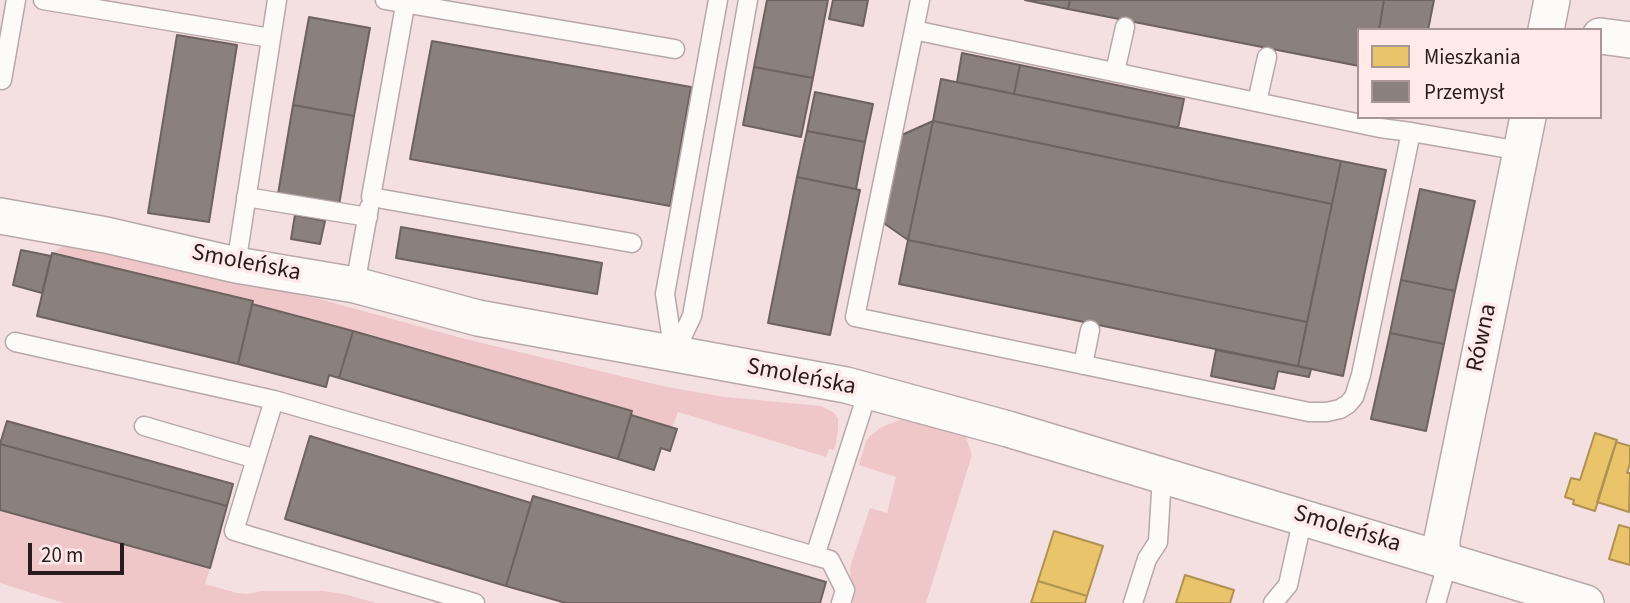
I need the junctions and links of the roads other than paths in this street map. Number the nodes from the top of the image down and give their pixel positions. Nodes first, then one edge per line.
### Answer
1 (16, 0) edge
2 (43, 0) edge
3 (277, 0) edge
4 (385, 0) edge
5 (718, 0) edge
6 (748, 0) edge
7 (920, 0) edge
8 (1552, 0) edge
9 (406, 2) edge
10 (1125, 27) dead end
11 (1546, 28) edge
12 (914, 30) junction
13 (1602, 36) edge
14 (271, 38) junction
15 (1630, 40) edge
16 (675, 49) dead end
17 (1267, 57) dead end
18 (1115, 72) junction
19 (2, 80) dead end
20 (1257, 102) junction
21 (1528, 119) edge
22 (1411, 132) junction
23 (1521, 151) junction
24 (246, 197) junction
25 (371, 197) junction
26 (0, 216) edge
27 (368, 217) junction
28 (632, 243) dead end
29 (236, 265) junction
30 (355, 285) junction
31 (1090, 330) dead end
32 (15, 342) dead end
33 (674, 354) junction
34 (1083, 365) junction
35 (867, 391) junction
36 (274, 400) junction
37 (144, 426) dead end
38 (256, 459) junction
39 (1161, 475) junction
40 (1303, 517) junction
41 (815, 556) junction
42 (1442, 559) junction
43 (475, 603) edge
44 (841, 603) edge
45 (1133, 603) edge
46 (1273, 603) edge
47 (1436, 603) edge
48 (1586, 603) edge

1 - 19 lane
2 - 14 lane
3 - 14 lane
4 - 9 lane
5 - 33 lane
6 - 33 lane
7 - 12 lane
8 - 11 street
9 - 16 lane
9 - 25 lane
10 - 18 lane
12 - 18 lane
12 - 34 lane
13 - 15 street
14 - 24 lane
17 - 20 lane
18 - 20 lane
20 - 22 lane
21 - 23 street, Równa
22 - 23 lane
22 - 34 lane
23 - 42 street, Równa
24 - 27 lane
24 - 29 lane
25 - 27 lane
25 - 28 lane
26 - 29 street, Smoleńska
27 - 30 lane
29 - 30 street, Smoleńska
30 - 33 street, Smoleńska
31 - 34 lane
32 - 36 lane
33 - 35 street, Smoleńska
35 - 39 street, Smoleńska
35 - 41 lane
36 - 38 lane
36 - 41 lane
37 - 38 lane
38 - 43 lane
39 - 40 street, Smoleńska
39 - 45 lane
40 - 42 street, Smoleńska
40 - 46 lane
41 - 44 lane
42 - 47 lane
42 - 48 street, Smoleńska

